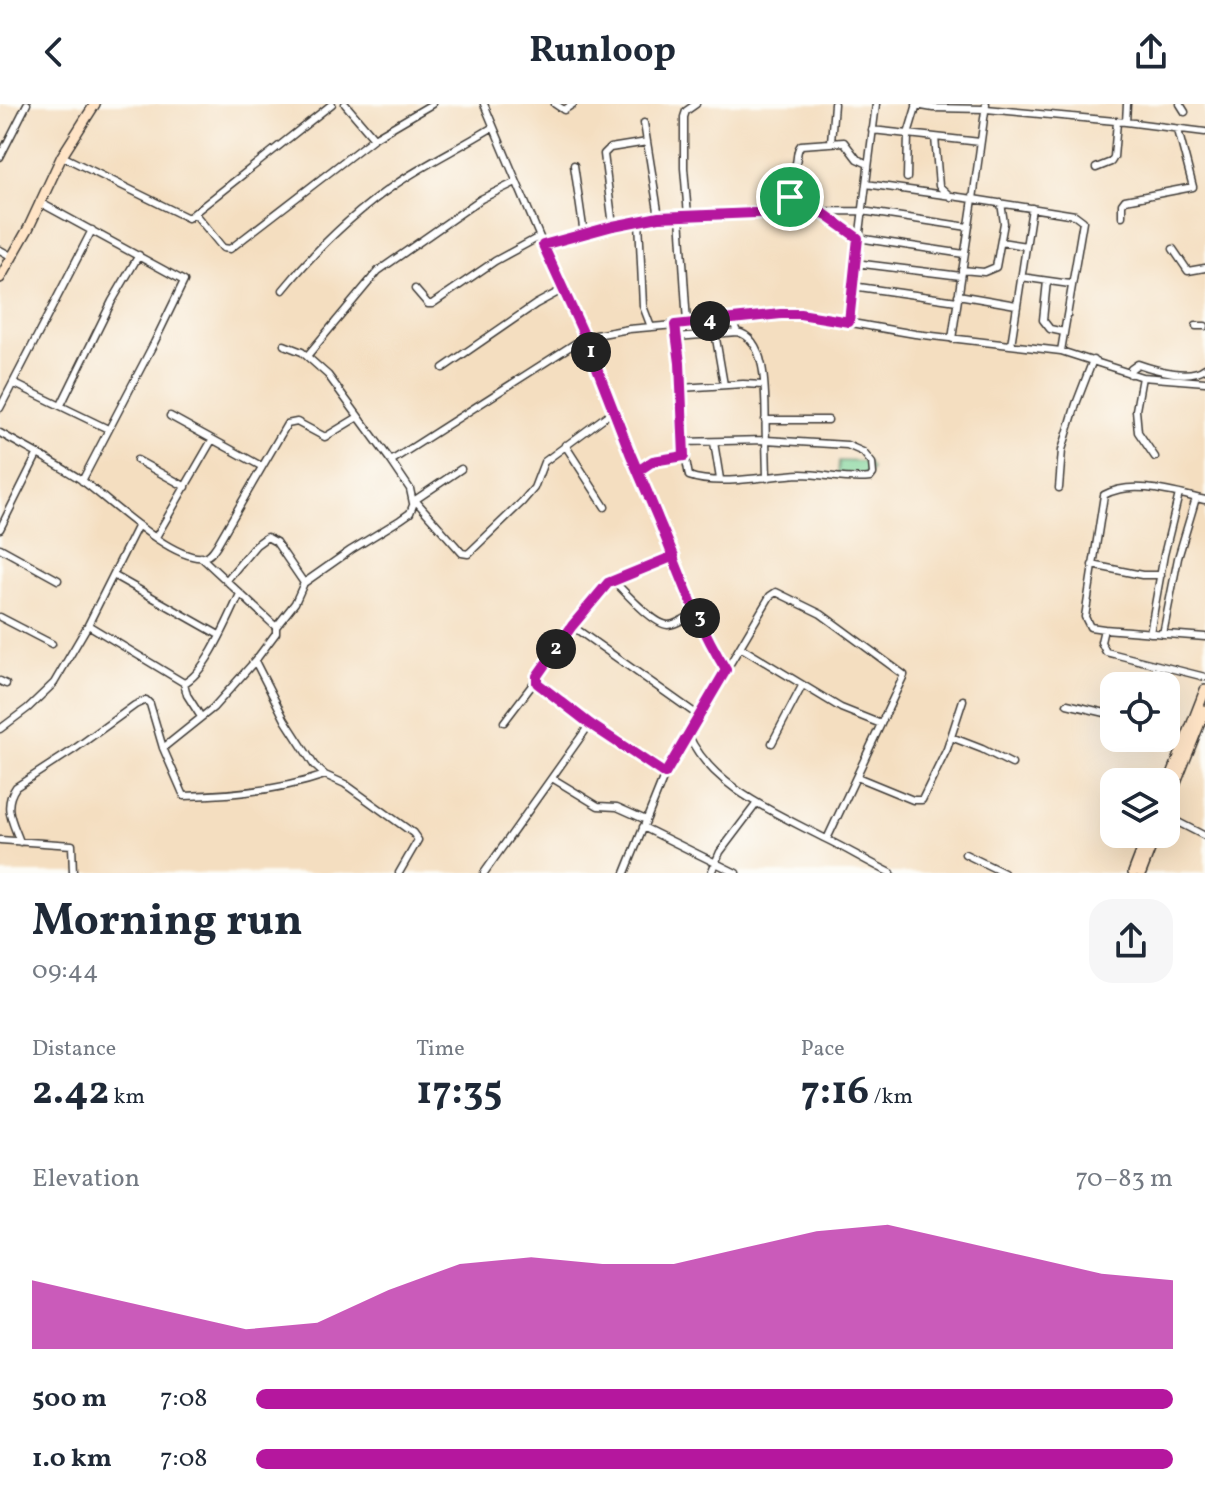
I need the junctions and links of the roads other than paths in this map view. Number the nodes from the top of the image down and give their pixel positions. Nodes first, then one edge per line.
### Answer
1 (26, 104) edge
2 (95, 104) edge
3 (332, 104) edge
4 (345, 104) edge
5 (432, 104) edge
6 (484, 104) edge
7 (555, 104) edge
8 (573, 104) edge
9 (696, 104) edge
10 (834, 104) edge
11 (876, 104) edge
12 (1127, 104) edge
13 (1180, 104) edge
14 (916, 105) edge
15 (986, 106) edge
16 (1185, 112) dead end
17 (1117, 122) junction
18 (1126, 122) junction
19 (644, 123) dead end
20 (493, 127) junction
21 (872, 130) junction
22 (1178, 130) junction
23 (1205, 132) edge
24 (908, 134) junction
25 (935, 137) junction
26 (374, 138) junction
27 (647, 142) junction
28 (831, 142) junction
29 (980, 142) junction
30 (3, 145) edge
31 (62, 156) junction
32 (0, 157) edge
33 (868, 164) junction
34 (574, 165) dead end
35 (1096, 168) dead end
36 (907, 178) dead end
37 (516, 182) junction
38 (866, 184) junction
39 (791, 193) junction
40 (951, 197) junction
41 (973, 199) junction
42 (39, 202) junction
43 (1001, 203) junction
44 (1032, 208) junction
45 (862, 211) junction
46 (779, 212) junction
47 (813, 213) junction
48 (823, 213) junction
49 (195, 214) junction
50 (684, 215) junction
51 (1122, 216) dead end
52 (659, 217) junction
53 (639, 221) junction
54 (613, 226) junction
55 (968, 227) junction
56 (92, 230) junction
57 (584, 234) junction
58 (539, 237) junction
59 (858, 238) junction
60 (1001, 242) junction
61 (543, 245) junction
62 (1026, 246) junction
63 (1173, 249) dead end
64 (0, 250) edge
65 (964, 254) junction
66 (139, 255) junction
67 (11, 256) junction
68 (855, 263) junction
69 (1205, 268) edge
70 (961, 273) junction
71 (1021, 277) junction
72 (0, 278) edge
73 (1047, 281) junction
74 (1070, 284) junction
75 (852, 286) junction
76 (415, 289) dead end
77 (283, 290) dead end
78 (562, 290) junction
79 (957, 298) junction
80 (1016, 305) junction
81 (732, 319) junction
82 (713, 321) junction
83 (849, 322) junction
84 (687, 323) junction
85 (675, 325) junction
86 (1196, 326) dead end
87 (1205, 326) edge
88 (651, 327) junction
89 (737, 332) junction
90 (1064, 332) junction
91 (716, 334) junction
92 (585, 337) junction
93 (677, 337) junction
94 (952, 339) junction
95 (284, 345) dead end
96 (1011, 345) junction
97 (1061, 351) junction
98 (307, 356) junction
99 (1093, 360) junction
100 (443, 368) dead end
101 (1205, 368) edge
102 (1130, 374) junction
103 (1142, 377) junction
104 (1205, 382) edge
105 (13, 383) junction
106 (724, 385) junction
107 (764, 385) junction
108 (681, 388) junction
109 (61, 405) junction
110 (0, 408) edge
111 (613, 411) junction
112 (170, 416) dead end
113 (358, 417) junction
114 (765, 420) junction
115 (828, 420) dead end
116 (108, 429) junction
117 (0, 433) edge
118 (212, 440) junction
119 (766, 440) junction
120 (682, 442) junction
121 (714, 442) junction
122 (565, 445) junction
123 (385, 454) junction
124 (37, 455) junction
125 (400, 455) junction
126 (684, 456) junction
127 (1155, 457) dead end
128 (137, 460) dead end
129 (391, 461) junction
130 (261, 466) junction
131 (461, 469) dead end
132 (638, 471) junction
133 (767, 478) junction
134 (720, 479) junction
135 (82, 481) junction
136 (186, 487) junction
137 (1059, 488) dead end
138 (1179, 494) junction
139 (1196, 498) junction
140 (1205, 500) edge
141 (414, 501) junction
142 (605, 507) dead end
143 (138, 525) junction
144 (0, 529) edge
145 (156, 537) junction
146 (0, 548) edge
147 (1164, 555) junction
148 (674, 556) junction
149 (201, 557) junction
150 (1178, 558) junction
151 (1092, 565) junction
152 (113, 575) junction
153 (1161, 575) junction
154 (58, 580) dead end
155 (613, 580) junction
156 (226, 581) junction
157 (304, 583) junction
158 (240, 594) junction
159 (697, 611) junction
160 (1154, 611) junction
161 (1166, 613) junction
162 (0, 617) edge
163 (88, 625) junction
164 (572, 626) junction
165 (276, 627) junction
166 (1104, 629) junction
167 (1150, 633) junction
168 (1163, 634) junction
169 (219, 635) junction
170 (1205, 637) edge
171 (52, 644) dead end
172 (740, 647) junction
173 (255, 661) junction
174 (1157, 665) junction
175 (726, 670) junction
176 (1155, 672) edge
177 (1205, 677) edge
178 (536, 680) junction
179 (184, 683) junction
180 (802, 686) junction
181 (1205, 690) edge
182 (963, 700) dead end
183 (1067, 704) dead end
184 (1205, 710) edge
185 (1100, 712) edge
186 (699, 716) junction
187 (201, 717) junction
188 (504, 722) dead end
189 (590, 724) junction
190 (881, 724) junction
191 (0, 729) edge
192 (688, 734) junction
193 (951, 737) junction
194 (683, 742) junction
195 (772, 743) dead end
196 (693, 746) junction
197 (163, 748) junction
198 (1012, 764) dead end
199 (1175, 768) edge
200 (1180, 773) edge
201 (665, 774) junction
202 (325, 775) junction
203 (857, 777) junction
204 (552, 778) junction
205 (757, 803) junction
206 (1180, 823) edge
207 (644, 824) junction
208 (1205, 836) edge
209 (827, 839) junction
210 (0, 840) edge
211 (20, 842) junction
212 (1143, 848) edge
213 (1151, 848) edge
214 (965, 854) dead end
215 (716, 862) junction
216 (73, 873) edge
217 (399, 873) edge
218 (484, 873) edge
219 (625, 873) edge
220 (711, 873) edge
221 (736, 873) edge
222 (891, 873) edge
223 (1004, 873) edge
224 (1133, 873) edge
225 (1141, 873) edge

1 - 30 street
2 - 31 street
3 - 49 street
4 - 26 street
5 - 26 street
6 - 20 street
7 - 8 street
9 - 50 street
10 - 28 street
11 - 21 street
12 - 18 street
13 - 16 street
14 - 15 street
14 - 24 street
15 - 17 street
15 - 29 street
17 - 18 street
17 - 35 street
18 - 22 street
19 - 27 street
20 - 37 street
20 - 77 street
21 - 24 street
21 - 33 street
22 - 23 street
22 - 51 street
24 - 25 street
24 - 36 street
25 - 29 street
25 - 40 street
26 - 49 street
27 - 52 street
27 - 54 street
28 - 33 street
28 - 39 street
29 - 41 street
30 - 32 street
31 - 42 street
31 - 49 street
33 - 38 street
34 - 57 street
37 - 58 street
37 - 98 street
38 - 40 street
38 - 45 street
39 - 46 street
39 - 47 street
40 - 41 street
41 - 43 street
41 - 55 street
42 - 56 street
42 - 67 street
43 - 44 street
43 - 60 street
44 - 62 street
44 - 74 street
45 - 48 street
45 - 55 street
45 - 59 street
46 - 47 street
46 - 50 street
47 - 48 street
48 - 59 street
50 - 52 street
50 - 84 street
52 - 53 street
53 - 54 street
53 - 88 street
54 - 57 street
55 - 65 street
56 - 66 street
56 - 105 street
57 - 61 street
58 - 61 street
58 - 76 street
59 - 65 street
59 - 68 street
60 - 62 street
60 - 70 street
61 - 78 street
62 - 71 street
63 - 69 street
64 - 67 street
65 - 70 street
66 - 109 street
66 - 116 street
67 - 72 street
68 - 70 street
68 - 75 street
70 - 79 street
71 - 73 street
71 - 80 street
73 - 74 street
73 - 90 street
74 - 90 street
75 - 79 street
75 - 83 street
78 - 92 street
78 - 100 street
79 - 80 street
79 - 94 street
80 - 96 street
81 - 82 street
81 - 83 street
81 - 89 street
82 - 84 street
82 - 91 street
83 - 94 street
84 - 85 street
85 - 88 street
85 - 93 street
86 - 87 street
88 - 92 street
89 - 91 street
89 - 107 street
90 - 97 street
91 - 93 street
91 - 106 street
92 - 111 street
92 - 125 street
93 - 108 street
94 - 96 street
95 - 98 street
96 - 97 street
97 - 99 street
98 - 113 street
99 - 102 street
99 - 137 street
101 - 102 street
102 - 103 street
103 - 104 street
103 - 127 street
105 - 109 street
105 - 110 street
106 - 107 street
106 - 108 street
107 - 114 street
108 - 120 street
109 - 116 street
111 - 122 street
111 - 132 street
112 - 118 street
113 - 123 street
113 - 130 street
114 - 115 street
114 - 119 street
116 - 135 street
117 - 124 street
118 - 130 street
118 - 136 street
119 - 121 street
119 - 133 street
119 - 133 street
120 - 121 street
120 - 126 street
121 - 134 street
122 - 141 street
122 - 142 street
123 - 125 street
123 - 129 street
124 - 135 street
124 - 144 street
125 - 129 street
126 - 132 street
126 - 134 street
128 - 136 street
129 - 141 street
130 - 149 street
131 - 141 street
132 - 148 street
133 - 134 street
135 - 143 street
136 - 145 street
138 - 139 street
138 - 147 street
138 - 151 street
139 - 140 street
139 - 150 street
141 - 157 street
143 - 145 street
143 - 152 street
145 - 149 street
146 - 154 street
147 - 150 street
147 - 153 street
148 - 155 street
148 - 159 street
149 - 156 street
150 - 161 street
151 - 153 street
151 - 166 street
152 - 163 street
152 - 169 street
153 - 160 street
155 - 159 street
155 - 164 street
156 - 157 street
156 - 158 street
157 - 165 street
158 - 165 street
158 - 169 street
159 - 175 street
160 - 161 street
160 - 167 street
161 - 168 street
162 - 171 street
163 - 179 street
163 - 191 street
164 - 178 street
164 - 186 street
165 - 173 street
166 - 167 street
166 - 174 street
167 - 168 street
168 - 170 street
169 - 179 street
172 - 175 street
172 - 180 street
172 - 190 street
173 - 187 street
173 - 202 street
174 - 176 street
174 - 177 street
175 - 186 street
178 - 188 street
178 - 189 street
179 - 187 street
180 - 190 street
180 - 195 street
181 - 199 street
182 - 193 street
183 - 185 street
184 - 200 street
186 - 192 street
187 - 197 street
189 - 201 street
189 - 204 street
190 - 203 street
192 - 194 street
192 - 196 street
193 - 198 street
193 - 203 street
194 - 196 street
194 - 201 street
196 - 205 street
197 - 202 street
197 - 211 street
201 - 207 street
202 - 217 street
203 - 209 street
204 - 207 street
204 - 218 street
205 - 209 street
205 - 215 street
206 - 208 street
207 - 215 street
207 - 219 street
209 - 222 street
210 - 211 street
211 - 216 street
212 - 224 street
213 - 225 street
214 - 223 street
215 - 220 street
215 - 221 street

